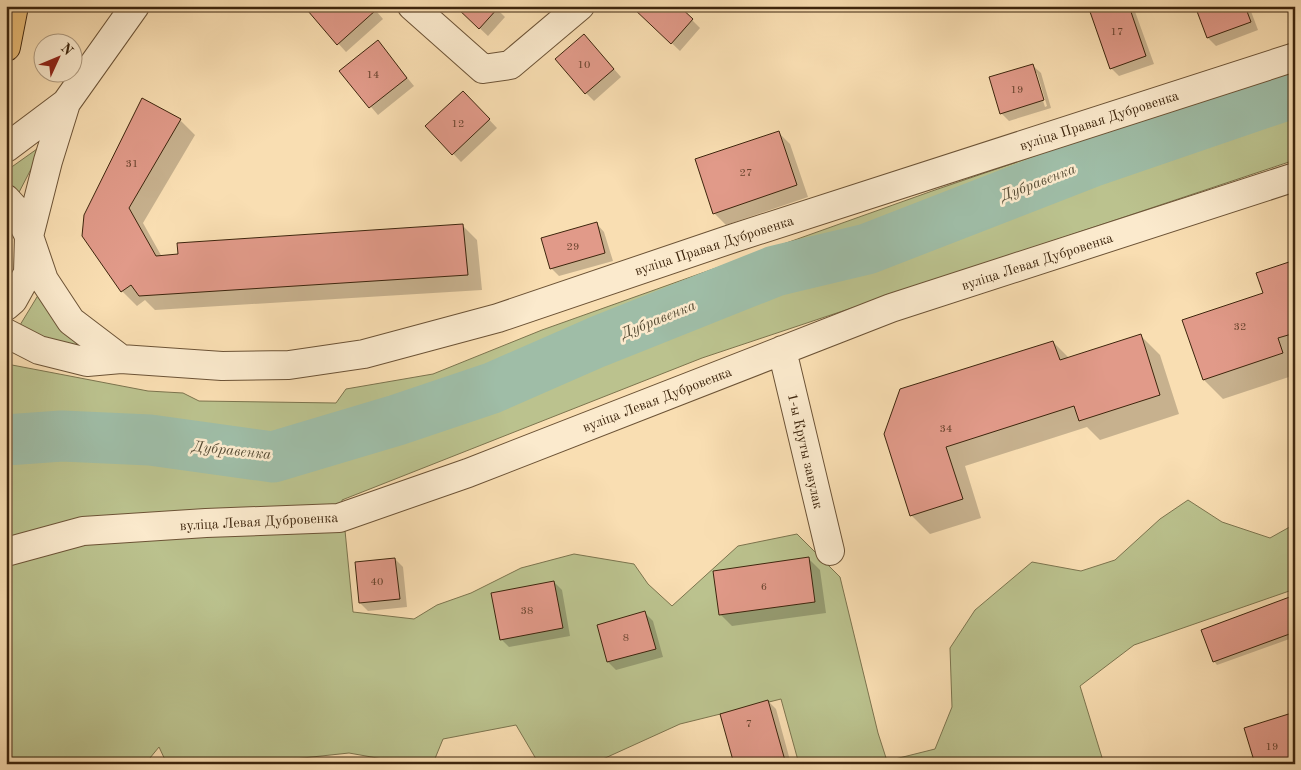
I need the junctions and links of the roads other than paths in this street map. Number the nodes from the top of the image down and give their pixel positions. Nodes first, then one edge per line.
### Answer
1 (14, 6) edge
2 (135, 6) edge
3 (412, 6) edge
4 (580, 6) edge
5 (6, 47) edge
6 (1295, 57) edge
7 (66, 103) junction
8 (6, 148) edge
9 (1295, 177) edge
10 (6, 199) edge
11 (29, 236) junction
12 (6, 306) edge
13 (6, 333) edge
14 (782, 350) junction
15 (121, 359) junction
16 (830, 551) dead end
17 (6, 552) edge

1 - 5 main road
2 - 7 street
3 - 4 street
6 - 15 street, вуліца Правая Дубровенка
7 - 8 street
7 - 11 street
9 - 14 street, вуліца Левая Дубровенка
10 - 11 street
11 - 12 street
11 - 15 street
13 - 15 street, вуліца Правая Дубровенка
14 - 16 street, 1-ы Круты завулак
14 - 17 street, вуліца Левая Дубровенка

